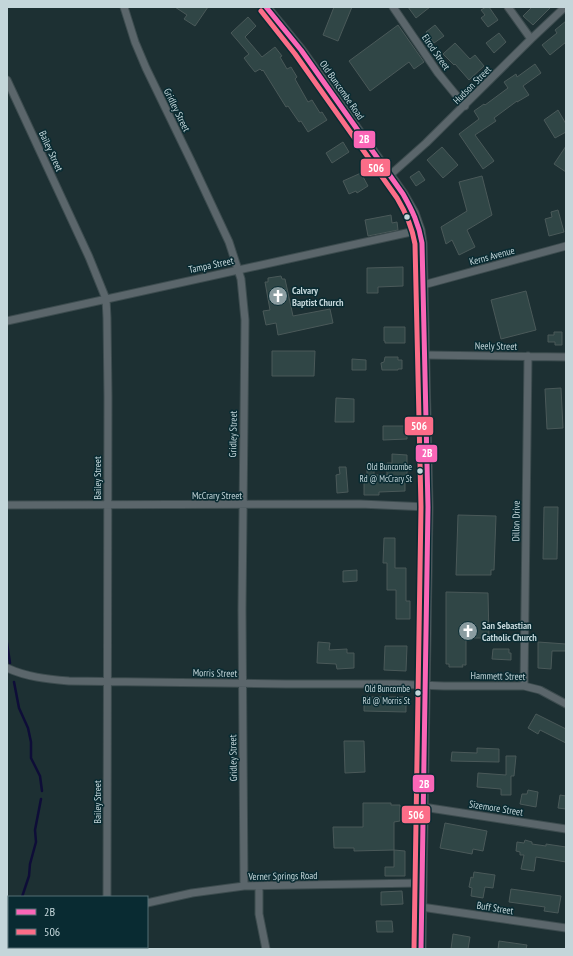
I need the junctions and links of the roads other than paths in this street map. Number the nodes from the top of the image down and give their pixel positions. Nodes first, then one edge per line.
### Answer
1 (124, 7) edge
2 (266, 7) edge
3 (393, 7) edge
4 (508, 7) edge
5 (565, 7) edge
6 (531, 39) junction
7 (7, 80) edge
8 (465, 106) junction
9 (390, 175) junction
10 (420, 230) junction
11 (566, 246) edge
12 (238, 270) junction
13 (423, 284) junction
14 (106, 299) junction
15 (7, 321) edge
16 (425, 354) junction
17 (528, 356) junction
18 (566, 357) edge
19 (7, 505) edge
20 (243, 505) junction
21 (107, 506) junction
22 (428, 507) junction
23 (7, 668) edge
24 (107, 681) junction
25 (242, 683) junction
26 (425, 685) junction
27 (524, 686) junction
28 (566, 704) edge
29 (423, 807) junction
30 (566, 830) edge
31 (421, 883) junction
32 (244, 886) junction
33 (259, 886) junction
34 (107, 896) edge
35 (148, 903) edge
36 (421, 908) junction
37 (566, 928) edge
38 (266, 949) edge
39 (421, 949) edge

1 - 12 street, Gridley Street
2 - 9 street, Old Buncombe Road
3 - 8 street, Elrod Street
4 - 6 street
5 - 6 street, Hudson Street
6 - 8 street, Hudson Street
7 - 14 street, Bailey Street
8 - 9 street, Hudson Street
9 - 10 street, Old Buncombe Road
10 - 12 street, Tampa Street
10 - 13 street, Old Buncombe Road
11 - 13 street, Kerns Avenue
12 - 14 street, Tampa Street
12 - 20 street, Gridley Street
13 - 16 street, Old Buncombe Road
14 - 15 street, Tampa Street
14 - 21 street, Bailey Street
16 - 17 street, Neely Street
16 - 22 street, Old Buncombe Road
17 - 18 street, Neely Street
17 - 27 street, Dillon Drive
19 - 21 street, McCrary Street
20 - 21 street, McCrary Street
20 - 22 street, McCrary Street
20 - 25 street, Gridley Street
21 - 24 street, Bailey Street
22 - 26 street, Old Buncombe Road
23 - 24 street, Morris Street
24 - 25 street, Morris Street
24 - 34 street, Bailey Street
25 - 26 street, Morris Street
25 - 32 street, Gridley Street
26 - 27 street, Hammett Street
26 - 29 street, Old Buncombe Road
27 - 28 street, Hammett Street
29 - 30 street, Sizemore Street
29 - 31 street, Old Buncombe Road
31 - 33 street, Verner Springs Road
31 - 36 street, Old Buncombe Road
32 - 33 street, Verner Springs Road
32 - 35 street, Verner Springs Road
33 - 38 street
36 - 37 street, Buff Street
36 - 39 street, Old Buncombe Road

